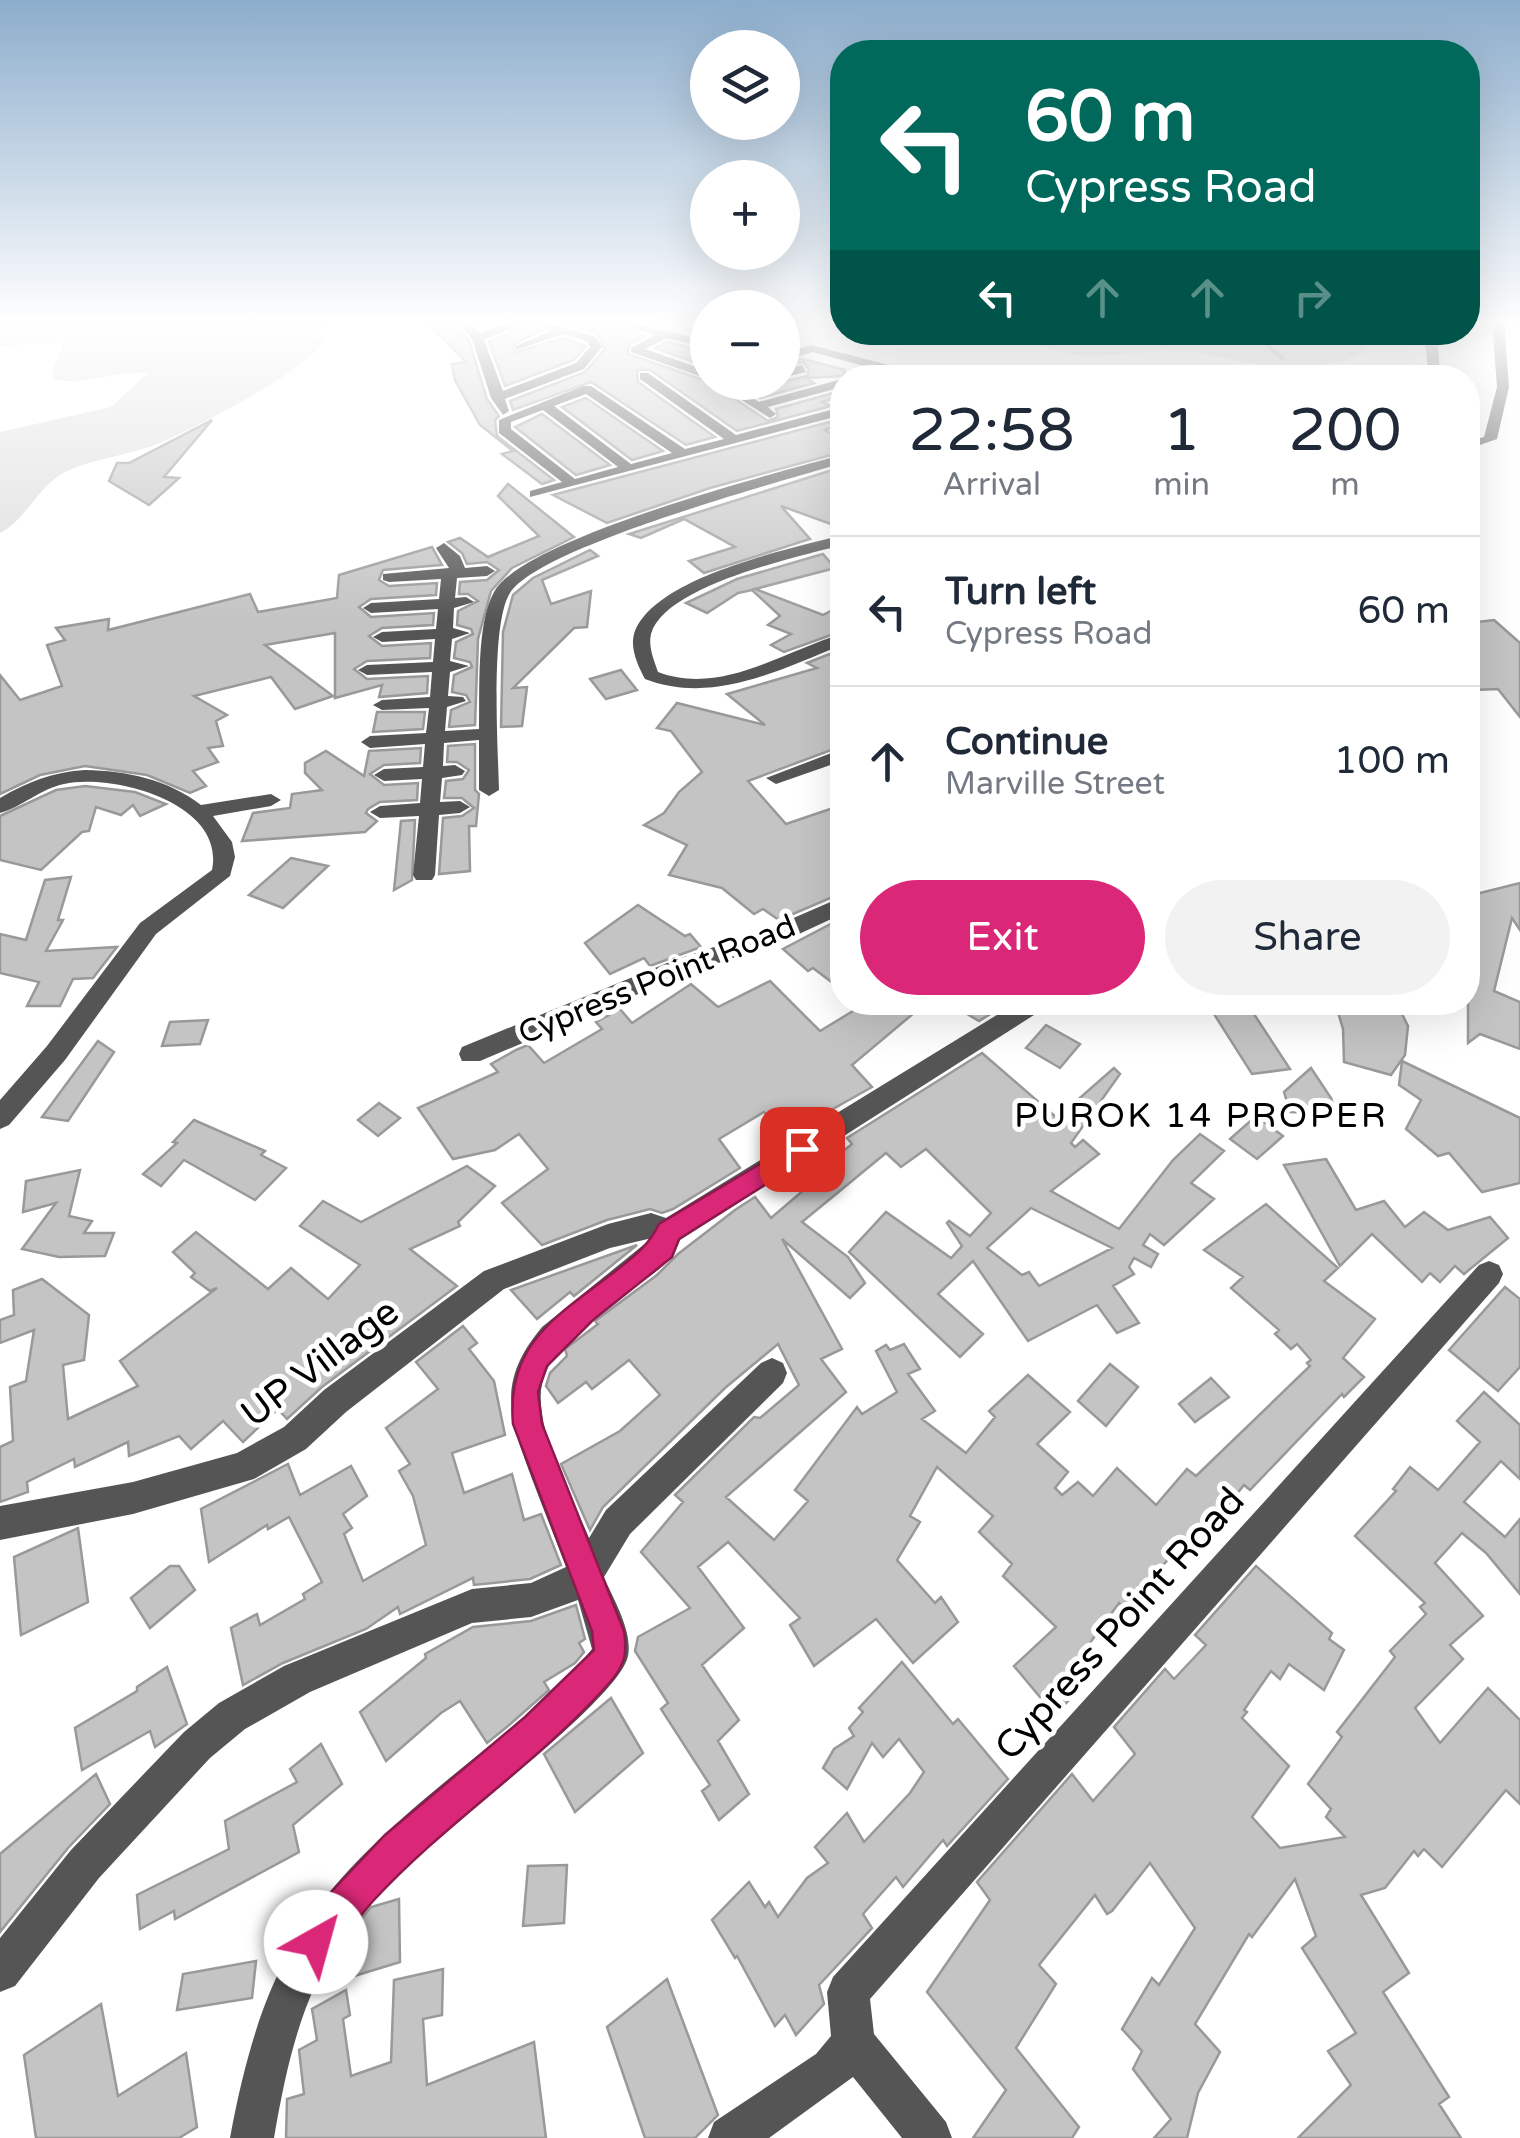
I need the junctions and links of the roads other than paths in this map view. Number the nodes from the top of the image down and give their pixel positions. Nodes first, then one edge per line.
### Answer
1 (504, 421) edge
2 (565, 421) edge
3 (633, 421) edge
4 (707, 421) edge
5 (780, 421) edge
6 (804, 421) edge
7 (1495, 421) edge
8 (787, 425) junction
9 (734, 440) junction
10 (1480, 442) edge
11 (682, 453) junction
12 (830, 463) edge
13 (626, 467) junction
14 (571, 483) junction
15 (535, 494) dead end
16 (830, 544) edge
17 (444, 548) dead end
18 (487, 572) dead end
19 (454, 573) junction
20 (389, 578) dead end
21 (457, 602) junction
22 (371, 608) dead end
23 (453, 634) junction
24 (382, 637) dead end
25 (830, 643) edge
26 (451, 666) junction
27 (367, 670) dead end
28 (448, 701) junction
29 (382, 705) dead end
30 (489, 734) junction
31 (435, 738) junction
32 (370, 742) dead end
33 (830, 759) edge
34 (456, 771) dead end
35 (432, 773) junction
36 (384, 776) dead end
37 (776, 778) dead end
38 (490, 790) dead end
39 (271, 800) dead end
40 (460, 807) dead end
41 (0, 808) edge
42 (429, 809) junction
43 (200, 812) junction
44 (380, 812) dead end
45 (424, 874) dead end
46 (830, 910) edge
47 (1016, 1015) edge
48 (472, 1054) dead end
49 (0, 1118) edge
50 (668, 1232) junction
51 (1489, 1274) dead end
52 (772, 1373) dead end
53 (0, 1523) edge
54 (586, 1574) junction
55 (0, 1972) edge
56 (852, 2044) junction
57 (252, 2138) edge
58 (730, 2138) edge
59 (930, 2138) edge

1 - 14 street
2 - 13 street
3 - 11 street
4 - 9 street
5 - 8 street
6 - 8 street
7 - 10 street
8 - 9 street
9 - 11 street
11 - 13 street
12 - 30 street
13 - 14 street
14 - 15 street
16 - 25 street
17 - 19 street
18 - 19 street
19 - 20 street
19 - 21 street
21 - 22 street
21 - 23 street
23 - 24 street
23 - 26 street
26 - 27 street
26 - 28 street
28 - 29 street
28 - 31 street
30 - 31 street
30 - 38 street
31 - 32 street
31 - 35 street
33 - 37 street
34 - 35 street
35 - 36 street
35 - 42 street
39 - 43 street
40 - 42 street
41 - 43 street
42 - 44 street
42 - 45 street
43 - 49 street
46 - 48 street, Cypress Point Road
47 - 50 street
50 - 53 street, UP Village
50 - 54 street
51 - 56 street, Cypress Point Road
52 - 54 street
54 - 55 street
54 - 57 street
56 - 58 street
56 - 59 street

